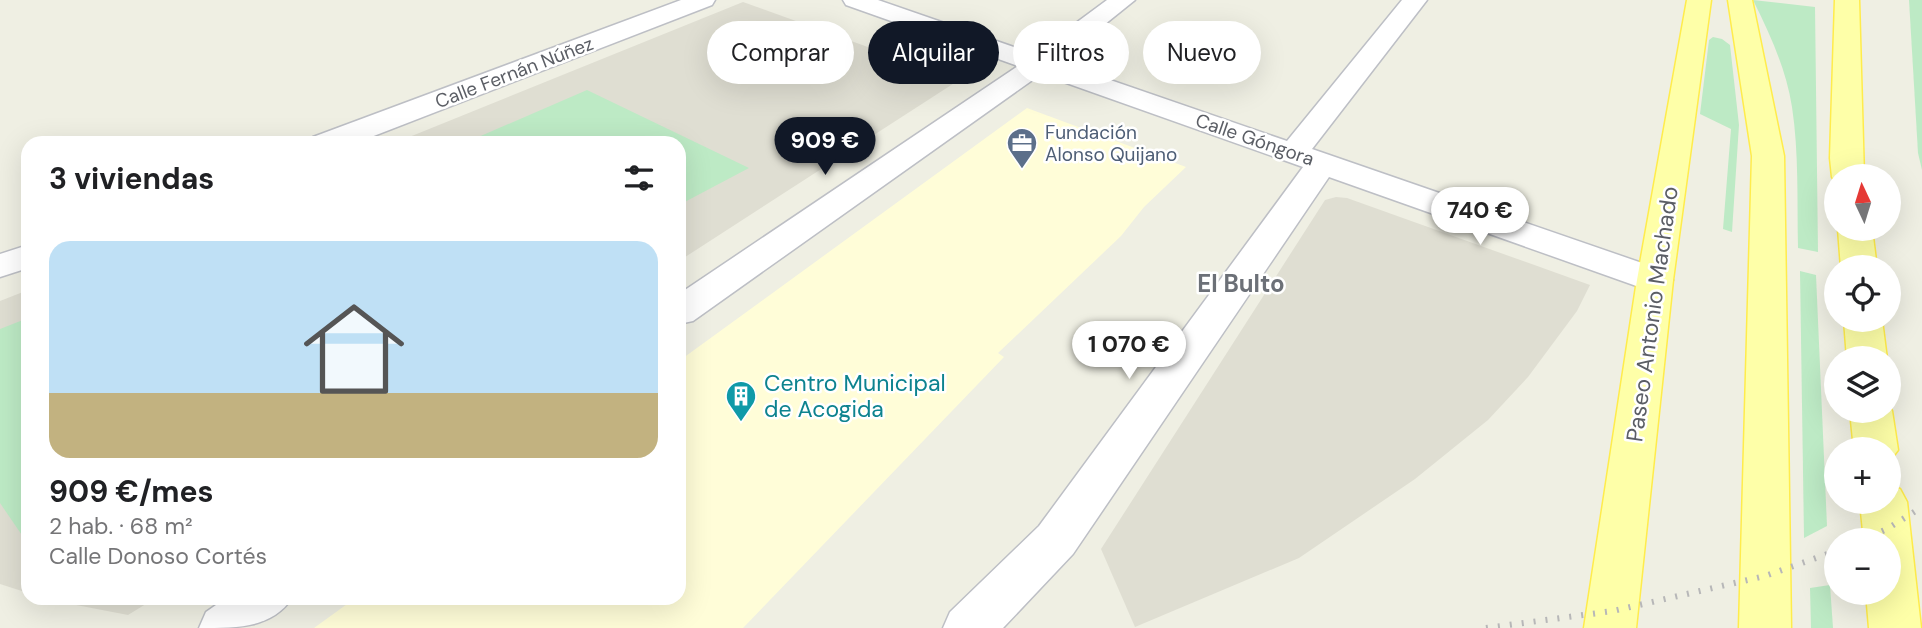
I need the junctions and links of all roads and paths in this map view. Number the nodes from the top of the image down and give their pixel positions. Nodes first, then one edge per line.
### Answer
1 (703, 0) edge
2 (855, 0) edge
3 (1123, 0) edge
4 (1415, 0) edge
5 (1699, 0) edge
6 (1740, 0) edge
7 (1847, 0) edge
8 (1095, 21) edge
9 (1013, 54) edge
10 (1013, 80) edge
11 (1098, 84) edge
12 (345, 136) edge
13 (1308, 157) junction
14 (1847, 164) edge
15 (21, 258) edge
16 (0, 266) edge
17 (1655, 280) junction
18 (686, 307) edge
19 (257, 605) edge
20 (1893, 605) edge
21 (225, 628) edge
22 (970, 628) edge
23 (1611, 628) edge
24 (1765, 628) edge
25 (1895, 628) edge

1 - 12 street, Calle Fernán Núñez
2 - 9 street, Calle Góngora
3 - 8 street
4 - 13 street
5 - 17 main road, Paseo Antonio Machado
6 - 24 main road
7 - 14 main road
10 - 18 street
11 - 13 street, Calle Góngora
13 - 17 street, Calle Góngora
13 - 22 street
15 - 16 street
17 - 23 main road, Paseo Antonio Machado
19 - 21 street
20 - 25 main road

